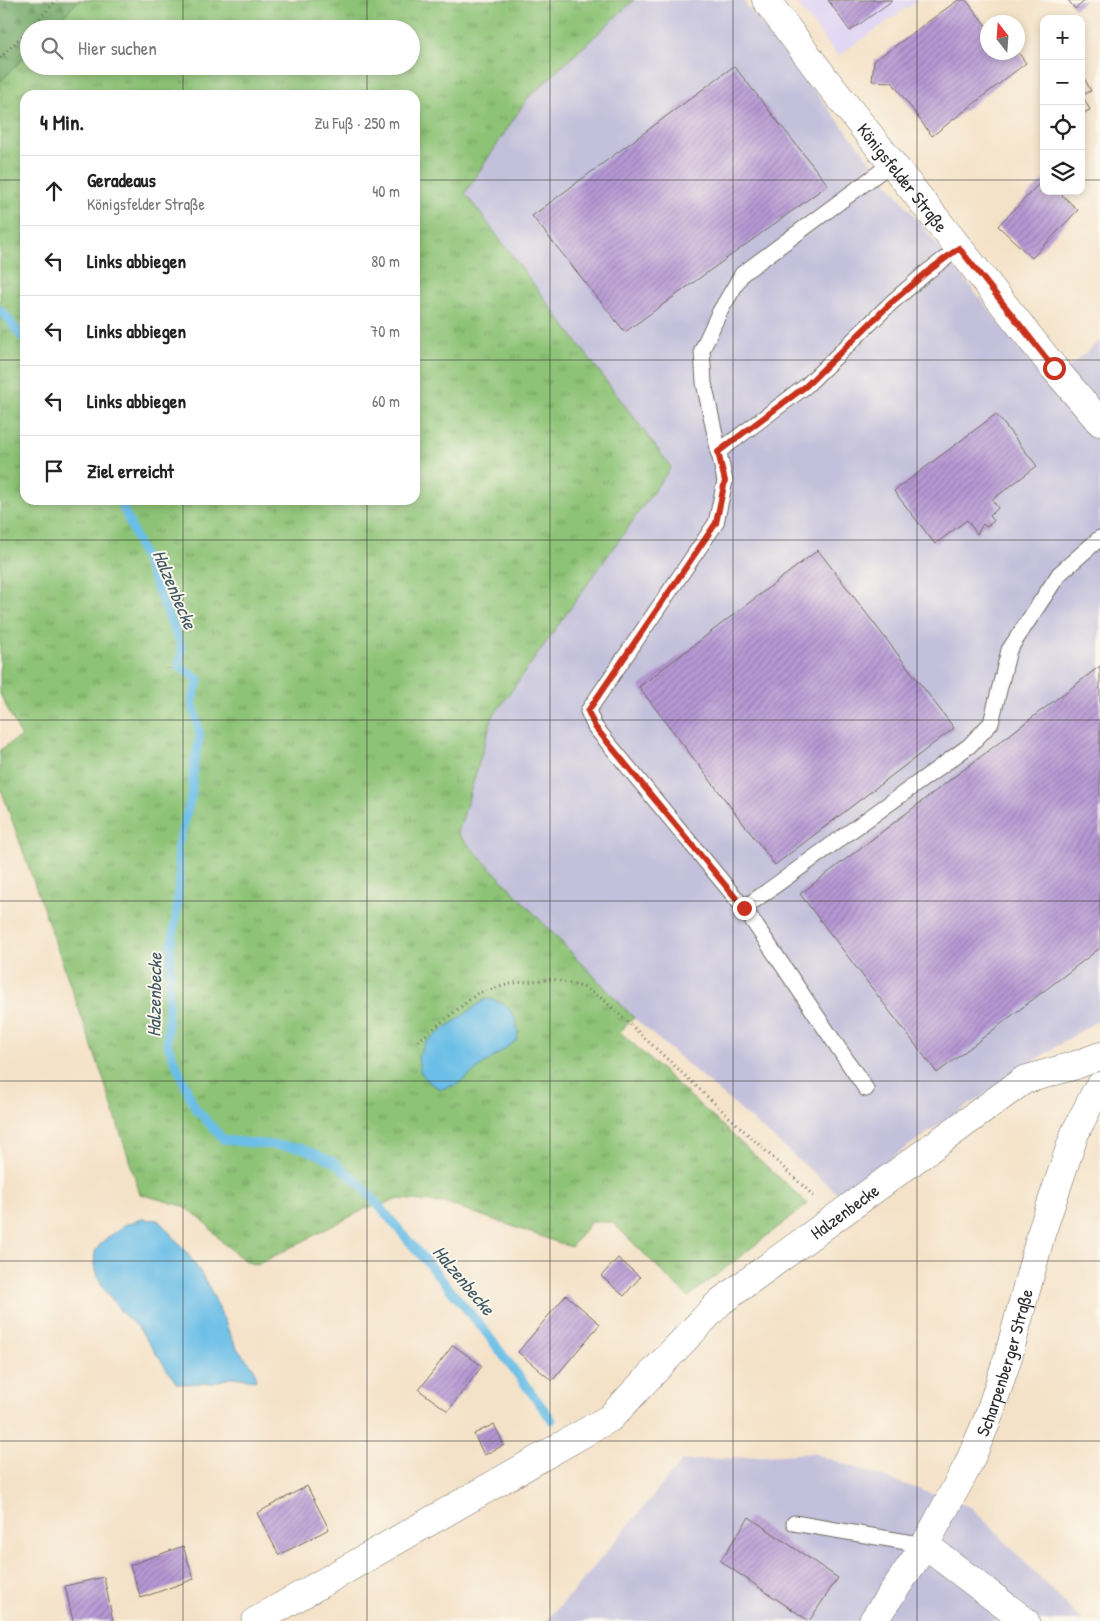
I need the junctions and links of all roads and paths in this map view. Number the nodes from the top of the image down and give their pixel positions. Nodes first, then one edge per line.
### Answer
1 (58, 0) edge
2 (766, 0) edge
3 (38, 20) edge
4 (20, 38) edge
5 (0, 58) edge
6 (892, 163) junction
7 (959, 248) junction
8 (1100, 422) edge
9 (718, 452) junction
10 (1100, 538) edge
11 (744, 908) junction
12 (418, 1041) dead end
13 (1100, 1056) edge
14 (1100, 1086) edge
15 (866, 1089) dead end
16 (836, 1217) junction
17 (794, 1523) dead end
18 (925, 1545) junction
19 (256, 1621) edge
20 (873, 1621) edge
21 (1025, 1621) edge

1 - 3 path
2 - 6 street, Königsfelder Straße
4 - 5 path
6 - 7 street, Königsfelder Straße
6 - 9 lane
7 - 8 street, Königsfelder Straße
7 - 9 lane
9 - 11 lane
10 - 11 lane
11 - 15 lane
12 - 16 path
13 - 16 street, Halzenbecke
14 - 18 street, Scharpenberger Straße
16 - 19 street, Halzenbecke
17 - 18 lane
18 - 20 street, Scharpenberger Straße
18 - 21 street

